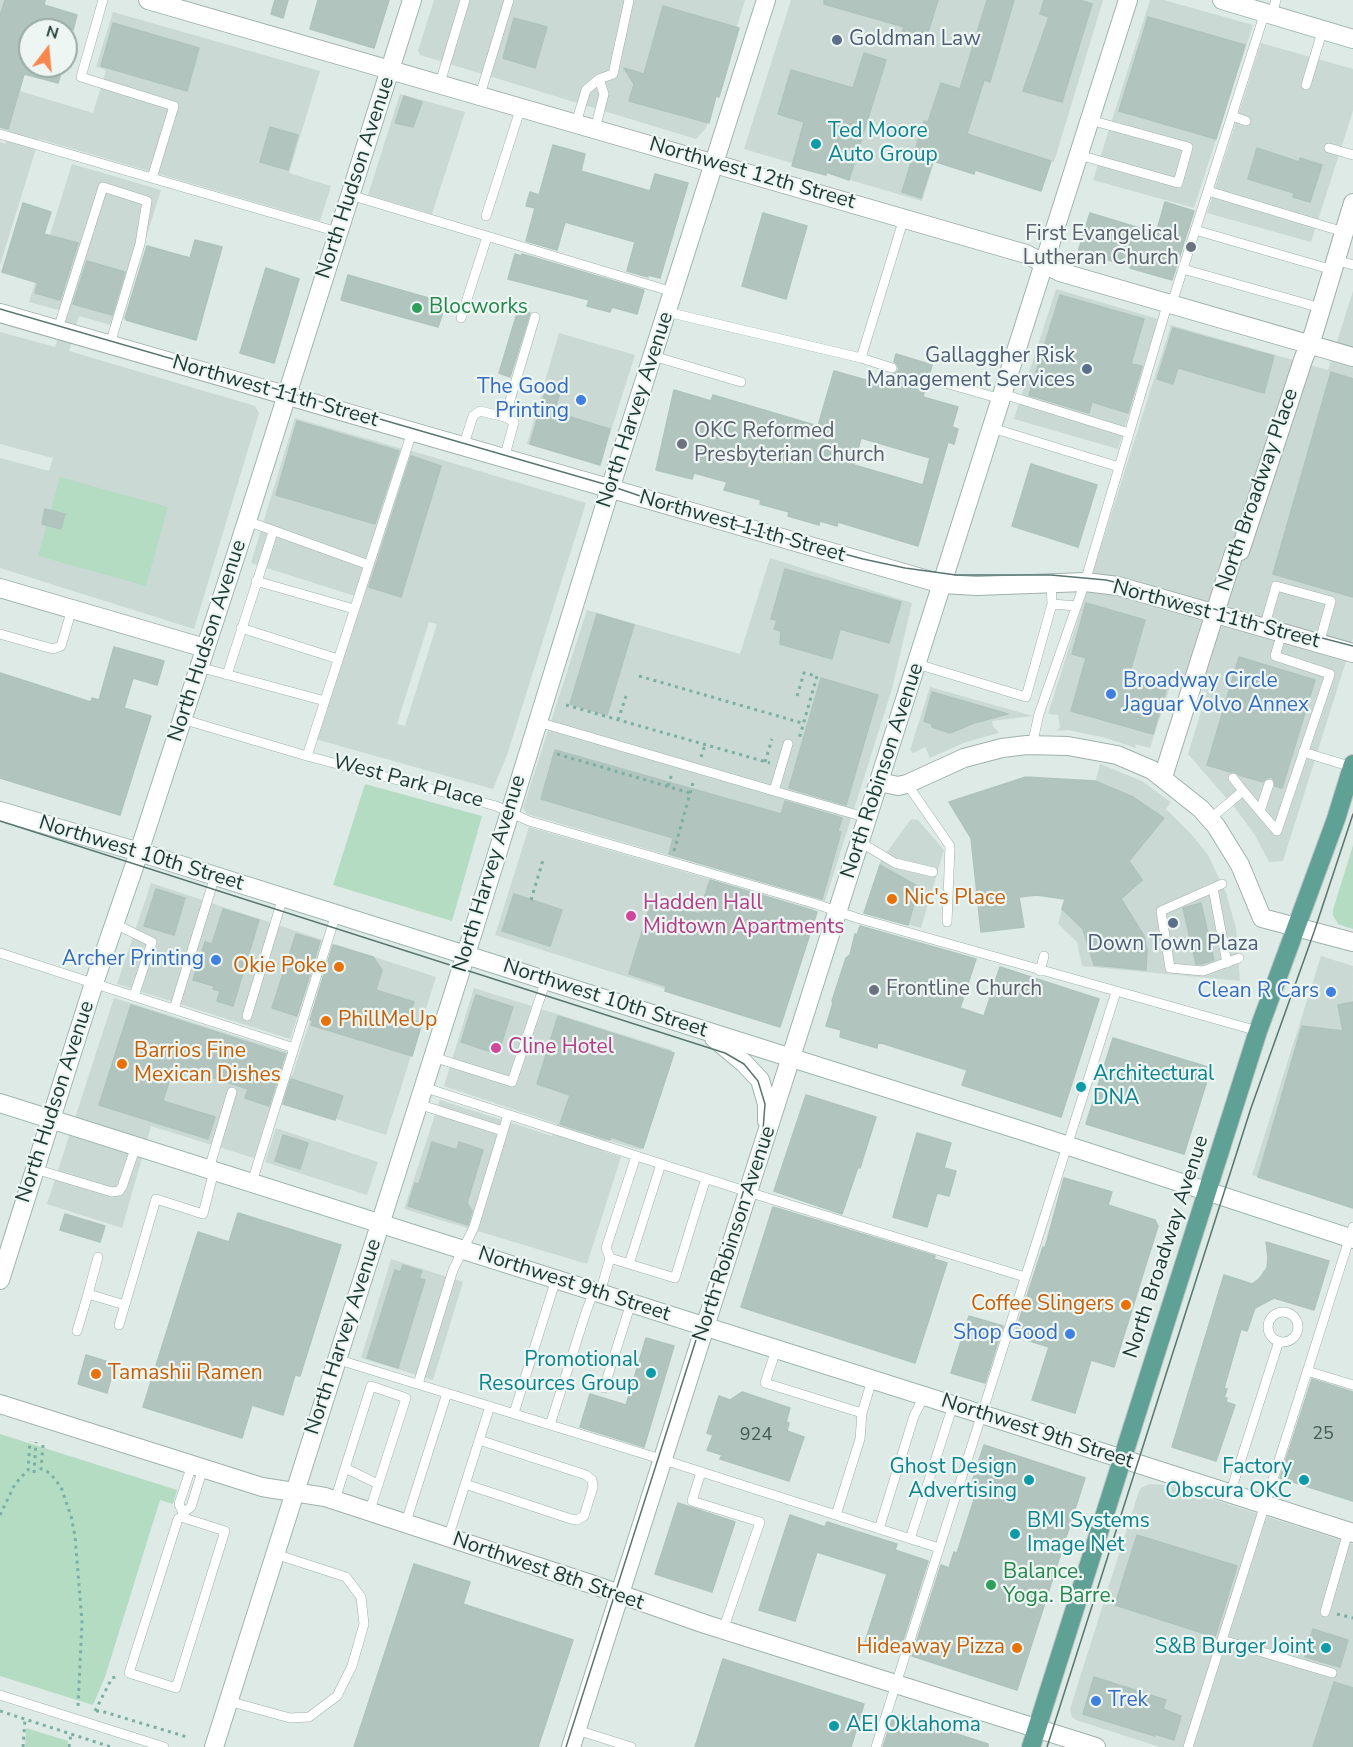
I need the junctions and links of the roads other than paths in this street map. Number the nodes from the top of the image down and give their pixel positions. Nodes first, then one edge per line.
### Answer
1 (103, 0) edge
2 (148, 0) edge
3 (412, 0) edge
4 (465, 0) edge
5 (509, 0) edge
6 (629, 0) edge
7 (766, 0) edge
8 (1128, 0) edge
9 (1222, 0) edge
10 (1271, 9) edge
11 (1323, 29) junction
12 (1353, 39) edge
13 (390, 69) junction
14 (599, 79) junction
15 (440, 83) junction
16 (1306, 85) dead end
17 (480, 95) junction
18 (521, 107) junction
19 (1232, 116) junction
20 (1090, 120) junction
21 (1246, 121) dead end
22 (576, 123) junction
23 (595, 129) junction
24 (0, 135) edge
25 (1329, 147) dead end
26 (1079, 154) junction
27 (1353, 155) edge
28 (714, 163) junction
29 (152, 178) junction
30 (1208, 191) junction
31 (350, 195) junction
32 (1353, 203) edge
33 (486, 216) dead end
34 (904, 218) junction
35 (1195, 230) junction
36 (338, 232) junction
37 (1344, 232) junction
38 (487, 237) junction
39 (1044, 263) junction
40 (1341, 265) edge
41 (1183, 268) junction
42 (673, 292) junction
43 (1170, 303) junction
44 (1321, 308) junction
45 (667, 312) junction
46 (0, 313) edge
47 (535, 316) dead end
48 (461, 318) dead end
49 (58, 329) junction
50 (110, 344) junction
51 (1309, 345) junction
52 (652, 356) junction
53 (1353, 357) edge
54 (861, 358) junction
55 (892, 368) dead end
56 (928, 378) dead end
57 (741, 382) dead end
58 (286, 395) junction
59 (1002, 397) junction
60 (505, 417) junction
61 (992, 428) junction
62 (412, 432) junction
63 (1129, 433) junction
64 (463, 447) junction
65 (504, 459) junction
66 (1119, 467) junction
67 (610, 489) junction
68 (247, 521) junction
69 (273, 532) junction
70 (369, 565) junction
71 (256, 581) junction
72 (1051, 582) junction
73 (1085, 582) junction
74 (942, 584) junction
75 (0, 588) edge
76 (1052, 604) junction
77 (1077, 606) junction
78 (72, 609) junction
79 (354, 609) junction
80 (1216, 614) junction
81 (241, 628) junction
82 (1273, 630) junction
83 (0, 634) edge
84 (1319, 644) junction
85 (205, 648) junction
86 (1353, 653) edge
87 (338, 659) junction
88 (917, 664) junction
89 (199, 667) junction
90 (227, 675) junction
91 (1026, 697) junction
92 (325, 701) junction
93 (1039, 714) junction
94 (182, 719) junction
95 (538, 722) junction
96 (792, 745) road end
97 (1032, 745) junction
98 (1304, 752) junction
99 (307, 756) junction
100 (1353, 765) edge
101 (1163, 777) junction
102 (1233, 778) dead end
103 (879, 782) junction
104 (907, 784) junction
105 (1269, 784) dead end
106 (774, 791) junction
107 (1243, 791) junction
108 (0, 811) edge
109 (510, 811) junction
110 (1260, 811) junction
111 (868, 818) junction
112 (1210, 819) junction
113 (860, 842) junction
114 (139, 852) junction
115 (933, 872) dead end
116 (215, 876) junction
117 (283, 897) junction
118 (838, 911) junction
119 (336, 914) junction
120 (947, 922) dead end
121 (114, 924) junction
122 (1296, 927) junction
123 (1353, 942) edge
124 (0, 953) edge
125 (465, 955) junction
126 (1044, 956) dead end
127 (1239, 958) dead end
128 (1227, 963) junction
129 (1040, 970) junction
130 (546, 980) junction
131 (94, 983) junction
132 (1116, 992) junction
133 (134, 996) junction
134 (174, 1009) junction
135 (247, 1016) dead end
136 (706, 1031) junction
137 (1258, 1031) junction
138 (294, 1048) junction
139 (433, 1057) junction
140 (791, 1059) junction
141 (232, 1092) dead end
142 (420, 1096) junction
143 (0, 1103) edge
144 (508, 1115) junction
145 (50, 1119) junction
146 (503, 1131) junction
147 (767, 1132) junction
148 (1066, 1145) junction
149 (136, 1146) junction
150 (636, 1156) junction
151 (661, 1164) junction
152 (35, 1169) junction
153 (212, 1170) junction
154 (706, 1178) junction
155 (252, 1182) junction
156 (748, 1192) junction
157 (1208, 1192) junction
158 (380, 1223) junction
159 (1352, 1234) edge
160 (463, 1250) junction
161 (4, 1254) edge
162 (98, 1257) dead end
163 (610, 1258) junction
164 (629, 1264) junction
165 (1025, 1277) junction
166 (556, 1279) junction
167 (0, 1280) edge
168 (597, 1292) junction
169 (88, 1293) junction
170 (631, 1303) junction
171 (125, 1305) junction
172 (119, 1325) dead end
173 (705, 1327) junction
174 (77, 1331) dead end
175 (1297, 1332) junction
176 (1317, 1338) junction
177 (1279, 1341) junction
178 (776, 1350) junction
179 (336, 1359) junction
180 (1307, 1371) junction
181 (872, 1380) junction
182 (418, 1384) junction
183 (1353, 1385) edge
184 (604, 1388) dead end
185 (447, 1393) junction
186 (924, 1396) junction
187 (0, 1404) edge
188 (953, 1405) junction
189 (490, 1406) junction
190 (514, 1413) junction
191 (862, 1413) junction
192 (982, 1414) junction
193 (550, 1425) junction
194 (479, 1440) junction
195 (1123, 1459) junction
196 (664, 1460) junction
197 (197, 1467) junction
198 (345, 1468) junction
199 (701, 1472) junction
200 (378, 1484) junction
201 (465, 1484) junction
202 (295, 1492) junction
203 (1230, 1494) junction
204 (335, 1500) junction
205 (1265, 1505) junction
206 (369, 1513) junction
207 (182, 1515) junction
208 (836, 1515) junction
209 (405, 1525) junction
210 (879, 1529) junction
211 (1351, 1532) edge
212 (448, 1539) junction
213 (910, 1539) junction
214 (939, 1548) junction
215 (275, 1554) junction
216 (620, 1595) junction
217 (1325, 1612) dead end
218 (723, 1630) junction
219 (1222, 1640) junction
220 (1332, 1673) dead end
221 (895, 1684) junction
222 (0, 1695) edge
223 (228, 1701) junction
224 (1037, 1728) junction
225 (574, 1738) edge
226 (164, 1747) edge
227 (214, 1747) edge
228 (631, 1747) edge
229 (876, 1747) edge
230 (1031, 1747) edge
231 (1096, 1747) edge
232 (1188, 1747) edge

1 - 29 lane
2 - 13 street, Northwest 12th Street
3 - 13 street, North Hudson Avenue
4 - 15 lane
5 - 17 lane
6 - 14 lane
7 - 28 street, North Harvey Avenue
8 - 20 street, North Robinson Avenue
9 - 10 street
10 - 11 street
10 - 19 lane
11 - 12 street
11 - 16 lane
13 - 15 street, Northwest 12th Street
13 - 31 street, North Hudson Avenue
14 - 22 lane
14 - 23 lane
15 - 17 street, Northwest 12th Street
17 - 18 street, Northwest 12th Street
18 - 22 street, Northwest 12th Street
18 - 33 lane
19 - 21 lane
19 - 30 lane
20 - 26 street, North Robinson Avenue
20 - 26 lane
22 - 23 street, Northwest 12th Street
23 - 28 street, Northwest 12th Street
24 - 29 lane
25 - 27 lane
26 - 39 street, North Robinson Avenue
28 - 34 street, Northwest 12th Street
28 - 42 street, North Harvey Avenue
29 - 36 lane
30 - 35 lane
30 - 37 lane
31 - 36 street, North Hudson Avenue
31 - 38 lane
32 - 37 street, North Broadway Place
34 - 39 street, Northwest 12th Street
34 - 54 lane
35 - 40 lane
35 - 41 lane
36 - 58 street, North Hudson Avenue
37 - 40 street, North Broadway Place
38 - 42 lane
38 - 48 lane
39 - 43 street, Northwest 12th Street
39 - 59 street, North Robinson Avenue
40 - 44 street, North Broadway Place
41 - 43 lane
41 - 44 lane
42 - 45 street, North Harvey Avenue
43 - 51 street, Northwest 12th Street
43 - 63 lane
44 - 51 street, North Broadway Place
45 - 52 street, North Harvey Avenue
45 - 54 lane
46 - 49 street, Northwest 11th Street
47 - 60 lane
49 - 50 street, Northwest 11th Street
49 - 50 lane
50 - 58 street, Northwest 11th Street
51 - 53 street, Northwest 12th Street
51 - 80 street, North Broadway Place
52 - 57 lane
52 - 67 street, North Harvey Avenue
54 - 55 lane
56 - 59 lane
58 - 62 street, Northwest 11th Street
58 - 68 street, North Hudson Avenue
59 - 61 street, North Robinson Avenue
59 - 63 lane
60 - 64 lane
60 - 65 lane
61 - 66 lane
61 - 74 street, North Robinson Avenue
62 - 64 street, Northwest 11th Street
62 - 70 lane
63 - 66 lane
64 - 65 street, Northwest 11th Street
65 - 67 street, Northwest 11th Street
66 - 73 lane
67 - 74 street, Northwest 11th Street
67 - 95 street, North Harvey Avenue
68 - 69 lane
68 - 85 street, North Hudson Avenue
69 - 70 lane
69 - 71 lane
70 - 79 lane
71 - 79 lane
71 - 81 lane
72 - 73 street, Northwest 11th Street
72 - 74 street, Northwest 11th Street
72 - 76 lane
73 - 77 lane
73 - 80 street, Northwest 11th Street
74 - 88 street, North Robinson Avenue
75 - 78 street
76 - 77 lane
76 - 91 lane
77 - 93 lane
78 - 83 lane
78 - 85 street
79 - 87 lane
80 - 82 street, Northwest 11th Street
80 - 101 street, North Broadway Place
81 - 87 lane
81 - 90 lane
82 - 84 street, Northwest 11th Street
82 - 84 lane
82 - 98 lane
84 - 86 street, Northwest 11th Street
85 - 89 street, North Hudson Avenue
87 - 92 lane
88 - 91 lane
88 - 103 street, North Robinson Avenue
89 - 90 lane
89 - 94 street, North Hudson Avenue
90 - 92 lane
91 - 93 lane
92 - 99 lane
93 - 97 lane
94 - 99 lane, West Park Place
94 - 114 street, North Hudson Avenue
95 - 106 lane
95 - 109 street, North Harvey Avenue
96 - 106 lane
97 - 101 street
97 - 104 street
98 - 100 lane
98 - 110 lane
99 - 109 lane, West Park Place
100 - 122 main road, North Broadway Avenue
101 - 112 street
102 - 107 lane
103 - 104 street
103 - 111 street, North Robinson Avenue
104 - 120 lane
105 - 110 lane
106 - 111 lane
107 - 110 lane
107 - 112 lane
108 - 114 street, Northwest 10th Street
109 - 118 lane, West Park Place
109 - 125 street, North Harvey Avenue
111 - 113 street, North Robinson Avenue
112 - 122 street
113 - 115 lane
113 - 118 street, North Robinson Avenue
114 - 116 street, Northwest 10th Street
114 - 121 street, North Hudson Avenue
116 - 117 street, Northwest 10th Street
116 - 134 lane
117 - 119 street, Northwest 10th Street
117 - 135 lane
118 - 129 lane, West Park Place
118 - 140 street, North Robinson Avenue
119 - 125 street, Northwest 10th Street
119 - 138 lane
121 - 131 street, North Hudson Avenue
121 - 133 lane
122 - 123 street
122 - 137 main road, North Broadway Avenue
124 - 131 lane
125 - 130 street, Northwest 10th Street
125 - 139 street, North Harvey Avenue
126 - 129 lane
127 - 128 lane
128 - 128 lane
129 - 132 lane, West Park Place
130 - 136 street, Northwest 10th Street
130 - 139 lane
131 - 133 lane
131 - 145 street, North Hudson Avenue
132 - 137 lane, West Park Place
132 - 148 lane
133 - 134 lane
134 - 138 lane
136 - 140 street, Northwest 10th Street
136 - 147 street
137 - 157 main road, North Broadway Avenue
138 - 155 lane
139 - 142 street, North Harvey Avenue
140 - 147 street, North Robinson Avenue
140 - 148 street, Northwest 10th Street
141 - 153 lane
142 - 144 lane
142 - 146 lane
142 - 158 street, North Harvey Avenue
143 - 145 street, Northwest 9th Street
144 - 146 lane
144 - 150 lane
145 - 149 street, Northwest 9th Street
145 - 152 street, North Hudson Avenue
146 - 160 lane
147 - 156 street, North Robinson Avenue
148 - 157 street, Northwest 10th Street
148 - 165 lane
149 - 152 lane
149 - 153 street, Northwest 9th Street
150 - 151 lane
150 - 163 lane
151 - 154 lane
151 - 164 lane
152 - 161 street, North Hudson Avenue
153 - 155 street, Northwest 9th Street
153 - 171 lane
154 - 156 lane
154 - 164 lane
155 - 158 street, Northwest 9th Street
156 - 165 lane
156 - 173 street, North Robinson Avenue
157 - 159 street, Northwest 10th Street
157 - 195 main road, North Broadway Avenue
158 - 160 street, Northwest 9th Street
158 - 179 street, North Harvey Avenue
159 - 176 lane
160 - 166 street, Northwest 9th Street
160 - 182 lane
161 - 167 street, North Hudson Avenue
162 - 169 lane
163 - 164 lane
163 - 168 lane
165 - 192 lane
166 - 168 street, Northwest 9th Street
166 - 190 lane
168 - 170 street, Northwest 9th Street
168 - 193 lane
169 - 171 lane
169 - 174 lane
170 - 173 street, Northwest 9th Street
170 - 184 lane
171 - 172 lane
173 - 178 street, Northwest 9th Street
173 - 196 street, North Robinson Avenue
175 - 176 lane
175 - 177 lane
175 - 177 lane
176 - 180 lane
177 - 203 lane
178 - 181 street, Northwest 9th Street
178 - 191 lane
179 - 182 lane
179 - 202 street, North Harvey Avenue
180 - 183 lane
180 - 205 lane
181 - 186 street, Northwest 9th Street
181 - 191 lane
182 - 185 lane
185 - 189 lane
185 - 209 lane
186 - 188 street, Northwest 9th Street
186 - 210 lane
187 - 197 street, Northwest 8th Street
188 - 192 street, Northwest 9th Street
188 - 213 lane
189 - 190 lane
189 - 194 lane
190 - 193 lane
191 - 208 lane
192 - 195 street, Northwest 9th Street
192 - 214 lane
193 - 196 lane
194 - 201 lane
194 - 201 lane
195 - 203 street, Northwest 9th Street
195 - 224 main road, North Broadway Avenue
196 - 199 lane
196 - 216 street, North Robinson Avenue
197 - 202 street, Northwest 8th Street
197 - 207 lane
198 - 200 lane
198 - 200 lane
198 - 204 lane
199 - 208 lane
199 - 218 lane
200 - 206 lane
201 - 212 lane
202 - 204 street, Northwest 8th Street
202 - 215 street, North Harvey Avenue
203 - 205 street, Northwest 9th Street
204 - 206 street, Northwest 8th Street
205 - 211 street, Northwest 9th Street
205 - 219 lane
206 - 209 street, Northwest 8th Street
207 - 207 lane
208 - 210 lane
209 - 212 street, Northwest 8th Street
210 - 213 lane
211 - 217 lane
212 - 216 street, Northwest 8th Street
213 - 214 lane
214 - 221 lane
215 - 223 street, North Harvey Avenue
215 - 223 lane
216 - 218 street, Northwest 8th Street
216 - 225 street, North Robinson Avenue
218 - 221 street, Northwest 8th Street
219 - 220 lane
219 - 232 lane
221 - 224 street, Northwest 8th Street
221 - 229 lane
222 - 226 lane
223 - 227 street, North Harvey Avenue
224 - 230 main road, North Broadway Avenue
224 - 231 street, Northwest 8th Street
225 - 228 lane

